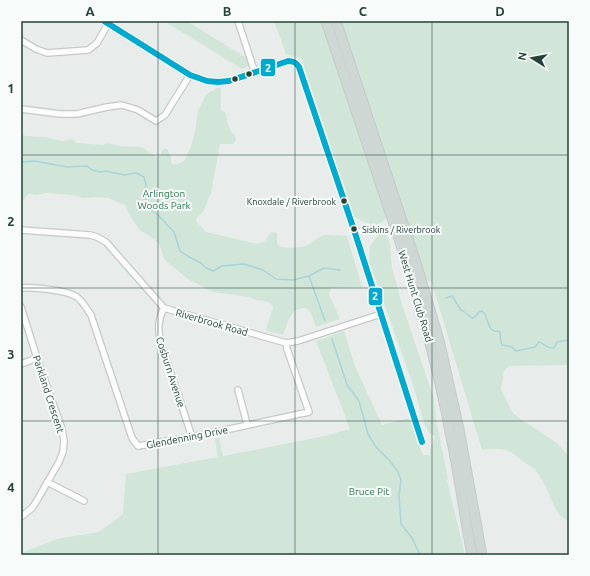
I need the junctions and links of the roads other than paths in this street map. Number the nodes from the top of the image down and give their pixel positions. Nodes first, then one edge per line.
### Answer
1 (238, 21) edge
2 (326, 21) edge
3 (336, 21) edge
4 (106, 22) edge
5 (21, 40) edge
6 (296, 63) joint
7 (255, 73) junction
8 (190, 75) junction
9 (21, 109) edge
10 (21, 230) edge
11 (370, 230) dead end
12 (355, 233) junction
13 (21, 288) edge
14 (21, 307) edge
15 (164, 308) junction
16 (381, 314) junction
17 (286, 343) junction
18 (37, 358) junction
19 (21, 364) edge
20 (238, 390) dead end
21 (247, 424) junction
22 (192, 437) junction
23 (422, 442) dead end
24 (47, 482) junction
25 (84, 501) dead end
26 (21, 517) edge
27 (472, 555) edge
28 (482, 555) edge

1 - 7 street
2 - 27 main road, West Hunt Club Road
3 - 28 main road, West Hunt Club Road
4 - 5 street
4 - 8 street
6 - 7 street
6 - 12 street
7 - 8 street
8 - 9 street
10 - 15 street, Riverbrook Road
11 - 12 street
12 - 16 street
13 - 22 street, Glendenning Drive
14 - 18 street, Parkland Crescent
15 - 17 street, Riverbrook Road
15 - 22 street, Cosburn Avenue
16 - 17 street, Riverbrook Road
16 - 23 street
17 - 21 street, Glendenning Drive
18 - 19 street
18 - 24 street, Parkland Crescent
20 - 21 street
21 - 22 street, Glendenning Drive
24 - 25 street
24 - 26 street, Parkland Crescent

